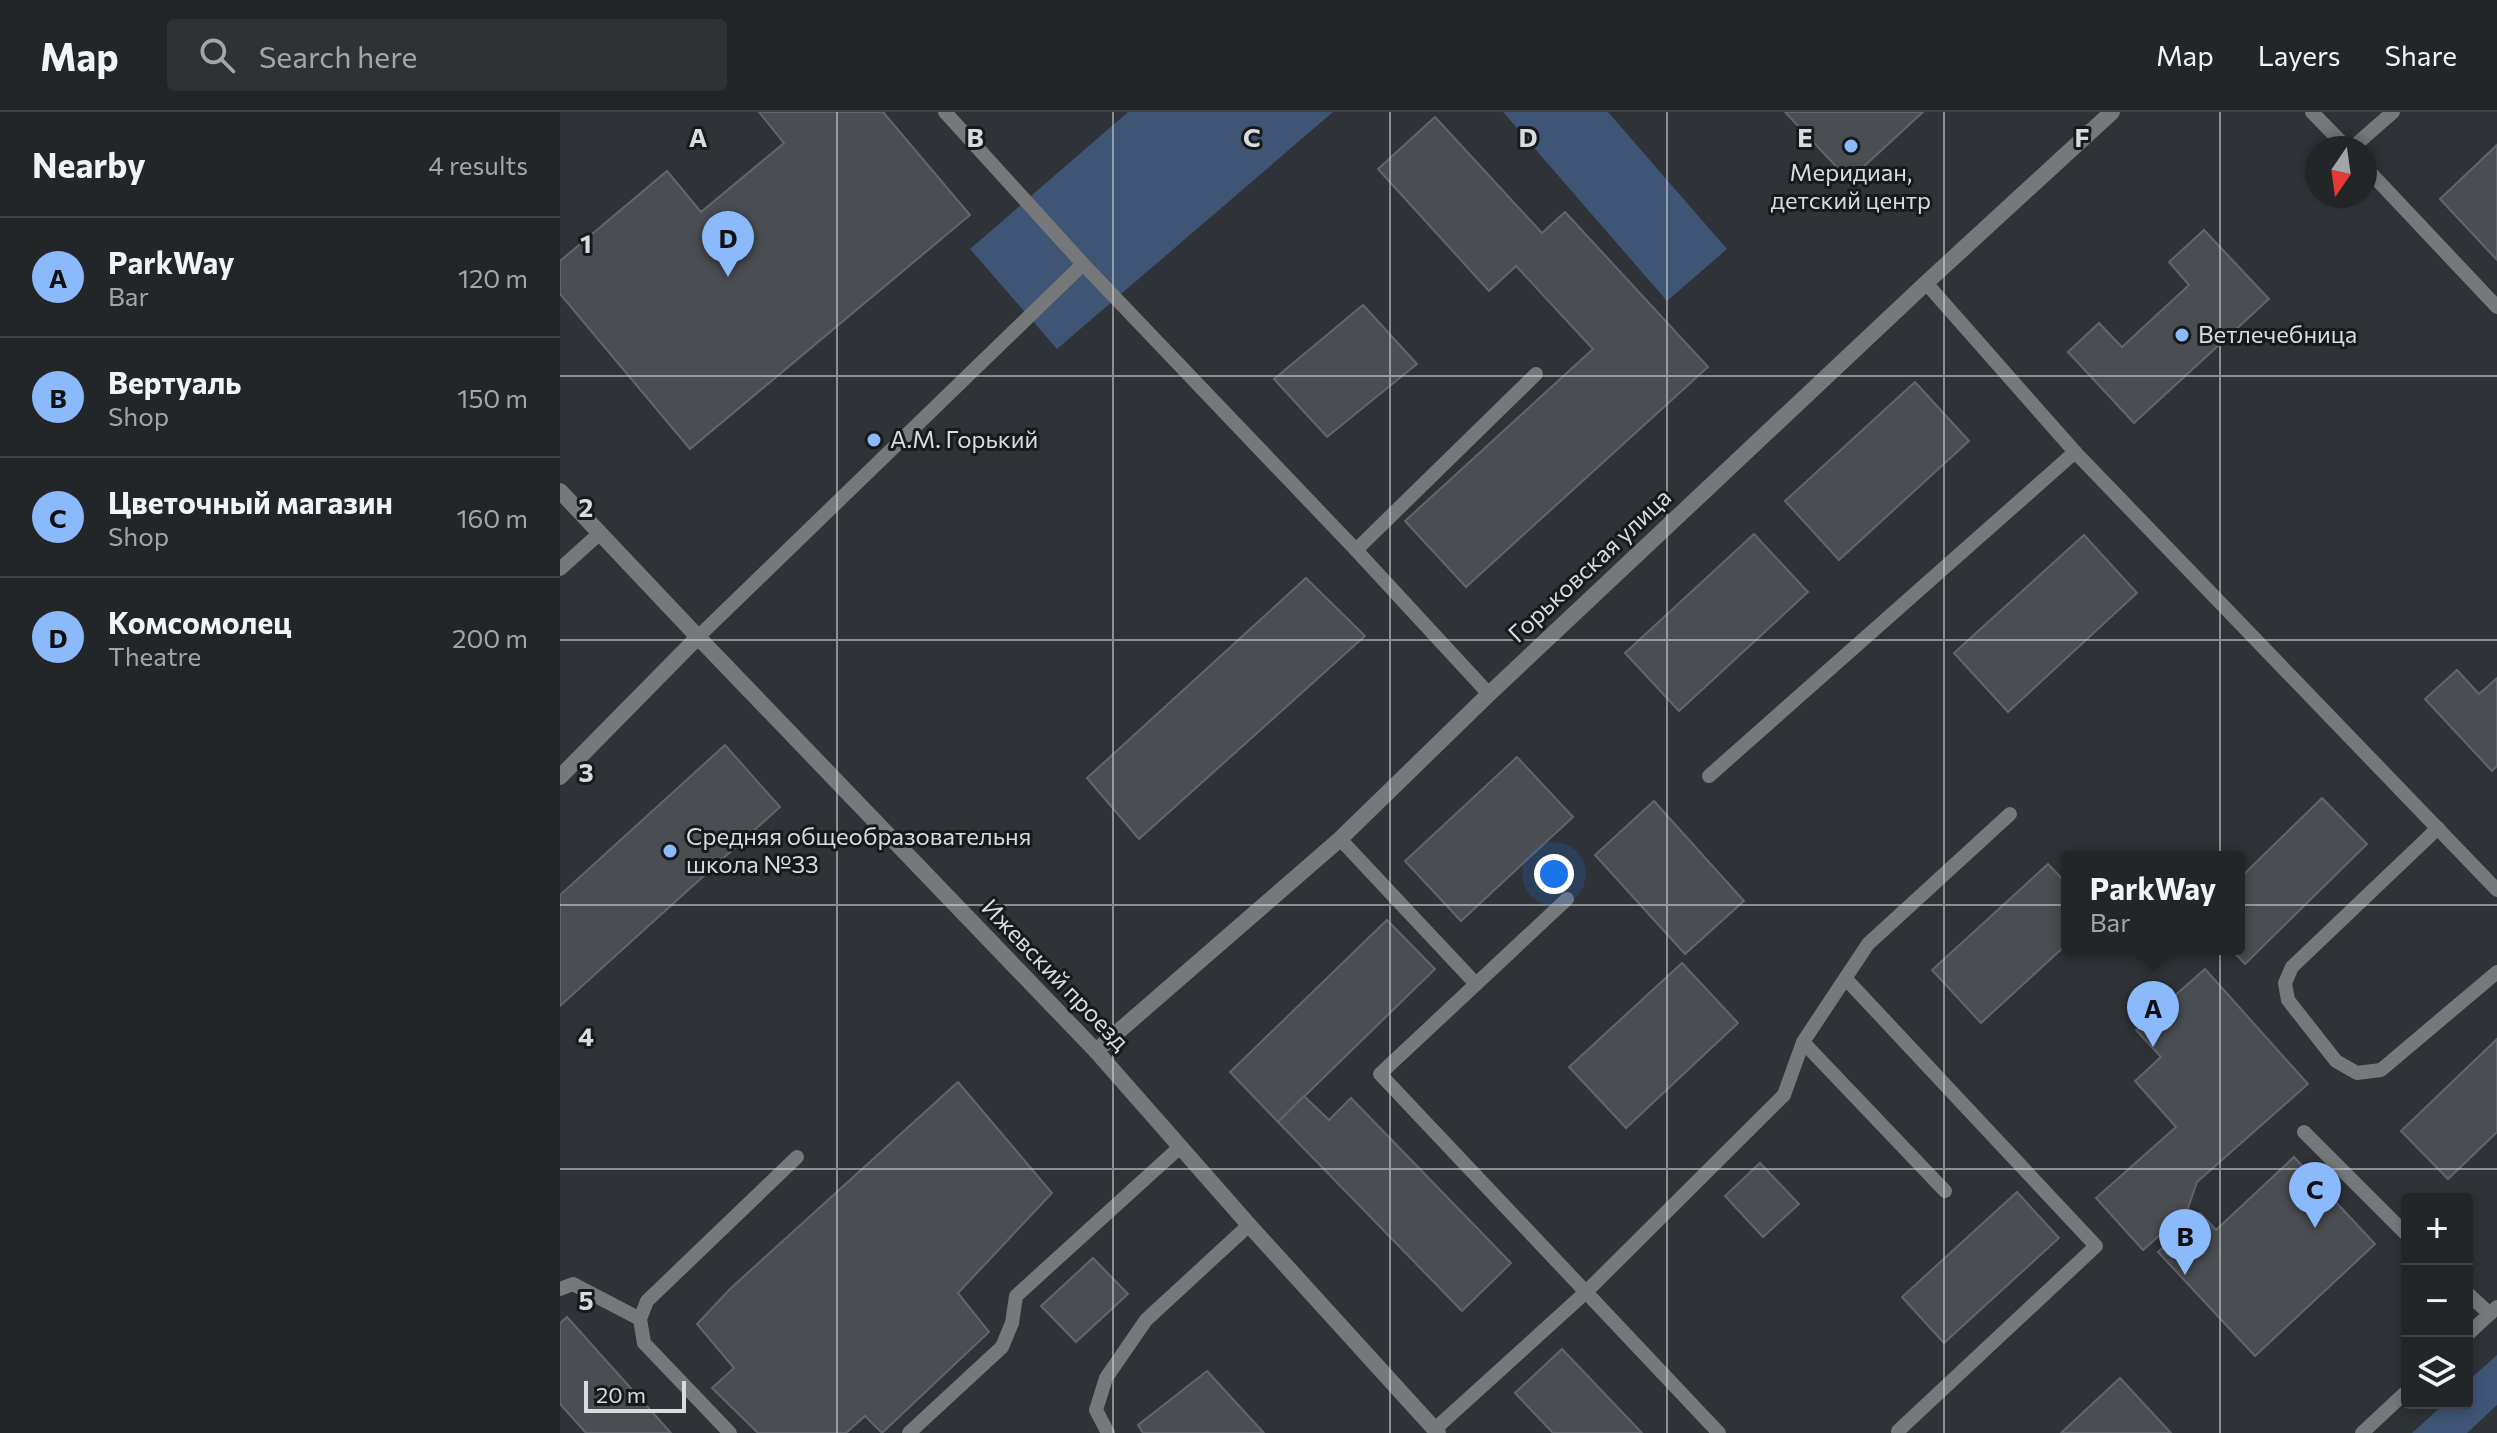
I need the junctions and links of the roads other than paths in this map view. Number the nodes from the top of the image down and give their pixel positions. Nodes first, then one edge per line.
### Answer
1 (945, 112) edge
2 (2112, 112) edge
3 (2312, 112) edge
4 (2393, 112) edge
5 (2337, 136) edge
6 (2364, 136) edge
7 (2377, 180) edge
8 (1083, 264) junction
9 (1926, 283) junction
10 (2497, 307) edge
11 (1536, 374) dead end
12 (2075, 452) junction
13 (560, 491) edge
14 (600, 533) junction
15 (1356, 550) junction
16 (560, 569) edge
17 (698, 637) junction
18 (1489, 694) junction
19 (1709, 776) dead end
20 (560, 777) edge
21 (2010, 814) dead end
22 (2438, 828) junction
23 (1340, 839) junction
24 (2497, 890) edge
25 (1567, 899) dead end
26 (2497, 972) edge
27 (1846, 979) junction
28 (1476, 984) junction
29 (1803, 1042) junction
30 (1096, 1051) junction
31 (2304, 1132) dead end
32 (1180, 1147) junction
33 (797, 1157) dead end
34 (1945, 1191) dead end
35 (1249, 1225) junction
36 (2401, 1229) edge
37 (560, 1289) edge
38 (1586, 1292) junction
39 (2473, 1297) edge
40 (2493, 1311) edge
41 (640, 1319) junction
42 (2473, 1329) edge
43 (2401, 1397) edge
44 (1436, 1431) edge
45 (1898, 1431) edge
46 (730, 1433) edge
47 (909, 1433) edge
48 (1108, 1433) edge
49 (1719, 1433) edge
50 (2362, 1433) edge

1 - 8 lane
2 - 9 street, Горьковская улица
3 - 5 lane
4 - 6 lane
7 - 10 lane
8 - 15 lane
8 - 17 lane
9 - 12 lane
9 - 18 street, Горьковская улица
11 - 15 lane
12 - 19 lane
12 - 22 lane
13 - 14 street, Ижевский проезд
14 - 16 lane
14 - 17 street, Ижевский проезд
15 - 18 lane
17 - 20 street
17 - 30 street, Ижевский проезд
18 - 23 street, Горьковская улица
21 - 27 lane
22 - 24 lane
22 - 26 lane
23 - 28 lane
23 - 30 street, Горьковская улица
25 - 28 lane
27 - 29 lane
27 - 45 lane
28 - 38 lane
29 - 34 lane
29 - 38 lane
30 - 32 street, Ижевский проезд
31 - 36 lane
32 - 35 street, Ижевский проезд
32 - 47 lane
33 - 41 lane
35 - 44 street, Ижевский проезд
35 - 48 lane
37 - 41 lane
38 - 44 lane
38 - 49 lane
39 - 40 lane
40 - 42 lane
41 - 46 lane
43 - 50 lane

